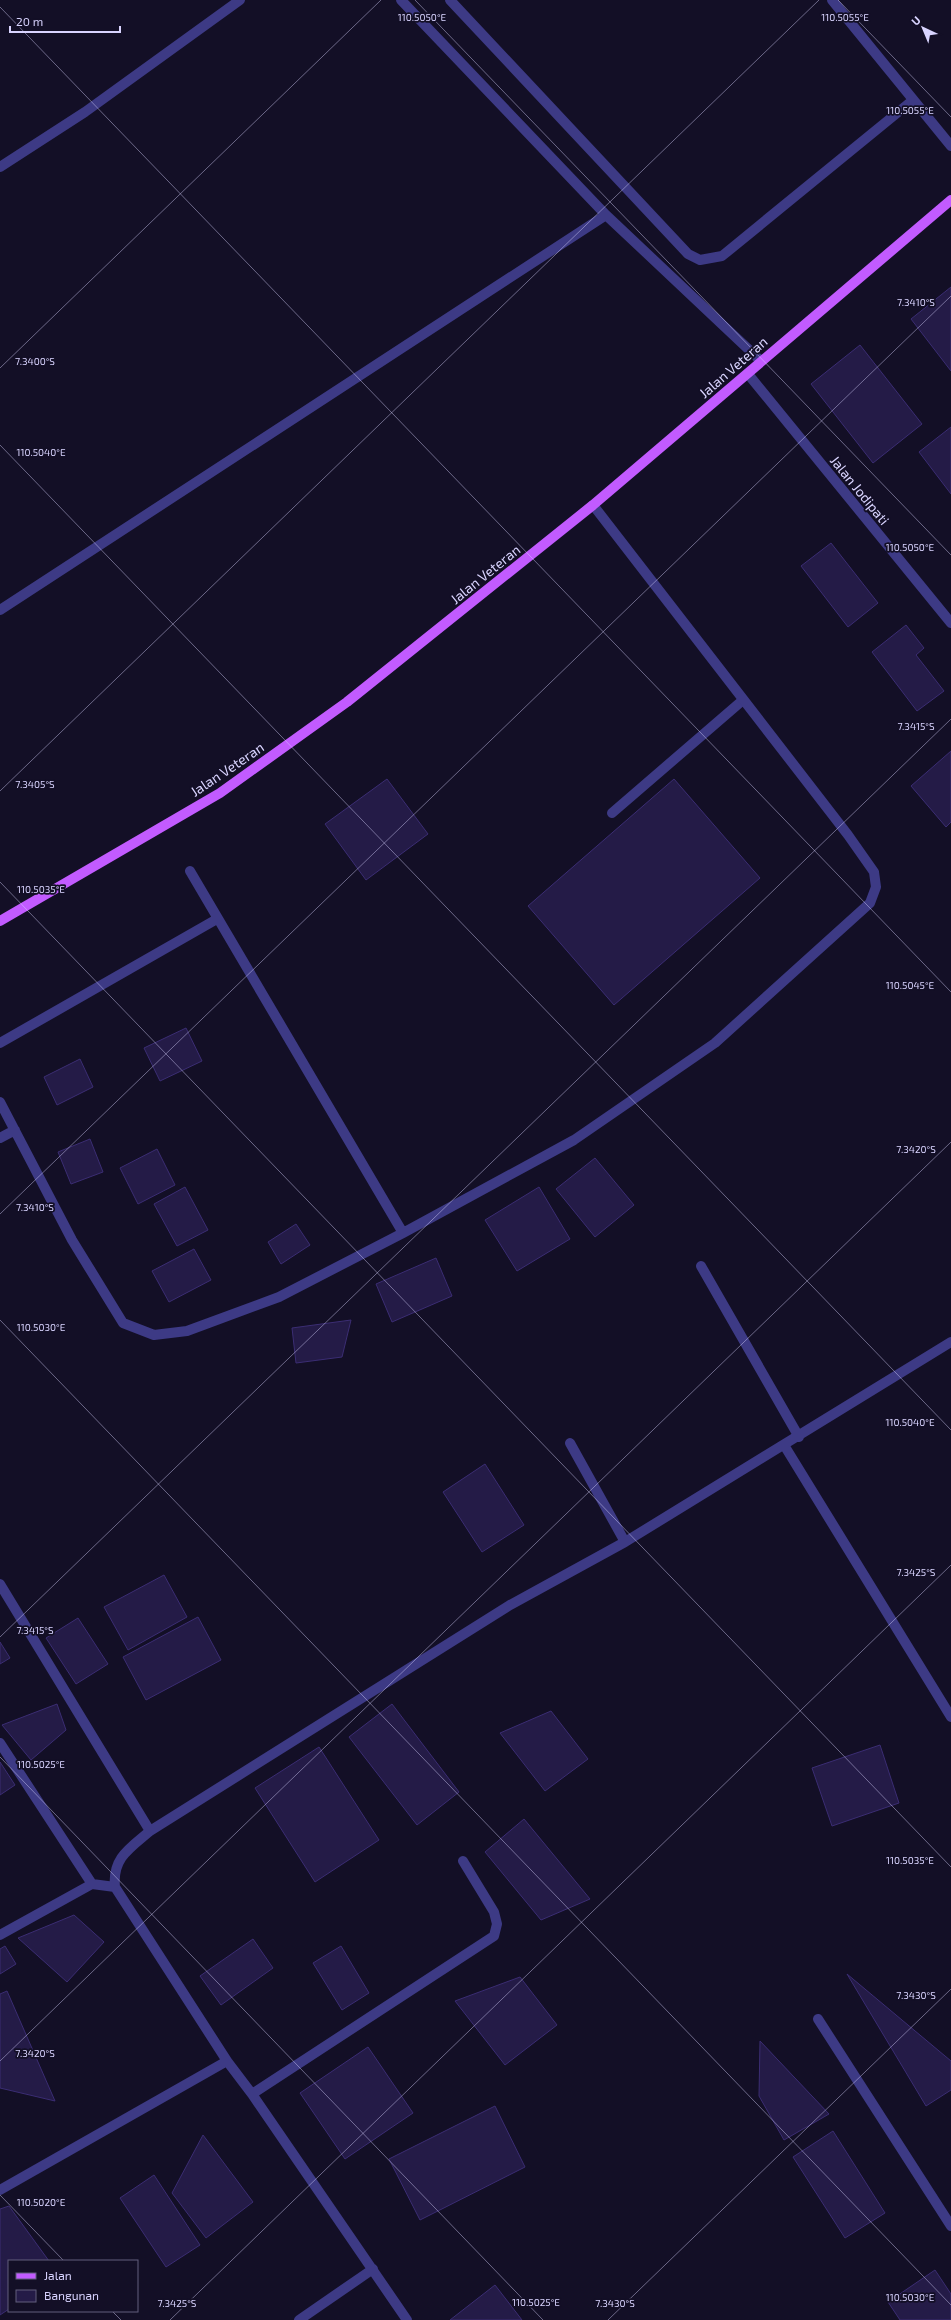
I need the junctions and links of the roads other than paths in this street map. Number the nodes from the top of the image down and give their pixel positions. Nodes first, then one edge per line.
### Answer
1 (240, 0) edge
2 (401, 0) edge
3 (450, 0) edge
4 (832, 0) edge
5 (914, 100) junction
6 (951, 146) edge
7 (0, 167) edge
8 (951, 200) edge
9 (606, 215) junction
10 (761, 361) junction
11 (748, 374) junction
12 (593, 505) junction
13 (0, 610) edge
14 (951, 623) edge
15 (743, 700) junction
16 (612, 813) dead end
17 (190, 871) dead end
18 (217, 919) junction
19 (0, 922) edge
20 (0, 1043) edge
21 (0, 1102) edge
22 (15, 1130) junction
23 (0, 1138) edge
24 (403, 1233) junction
25 (701, 1266) dead end
26 (951, 1342) edge
27 (799, 1436) junction
28 (570, 1443) dead end
29 (784, 1445) junction
30 (625, 1542) junction
31 (0, 1584) edge
32 (951, 1717) edge
33 (0, 1743) edge
34 (150, 1831) junction
35 (463, 1861) dead end
36 (92, 1884) junction
37 (115, 1887) junction
38 (0, 1935) edge
39 (818, 2019) dead end
40 (227, 2062) junction
41 (252, 2094) junction
42 (0, 2190) edge
43 (951, 2226) edge
44 (373, 2268) junction
45 (299, 2320) edge
46 (407, 2320) edge

1 - 7 street
2 - 9 street
3 - 5 street
4 - 5 street
5 - 6 street
8 - 10 main road, Jalan Veteran
9 - 10 street
9 - 13 street
10 - 11 main road, Jalan Veteran
11 - 12 main road, Jalan Veteran
11 - 14 street, Jalan Jodipati
12 - 15 street
12 - 19 main road, Jalan Veteran
15 - 16 street
15 - 24 street
17 - 18 street
18 - 20 street
18 - 24 street
21 - 22 street
22 - 23 street
22 - 24 street
25 - 27 street
26 - 27 street
27 - 29 street
28 - 30 street
29 - 30 street
29 - 32 street
30 - 34 street
31 - 34 street
33 - 36 street
34 - 37 street
35 - 41 street
36 - 37 street
36 - 38 street
37 - 40 street
39 - 43 street
40 - 41 street
40 - 42 street
41 - 44 street
44 - 45 street
44 - 46 street

